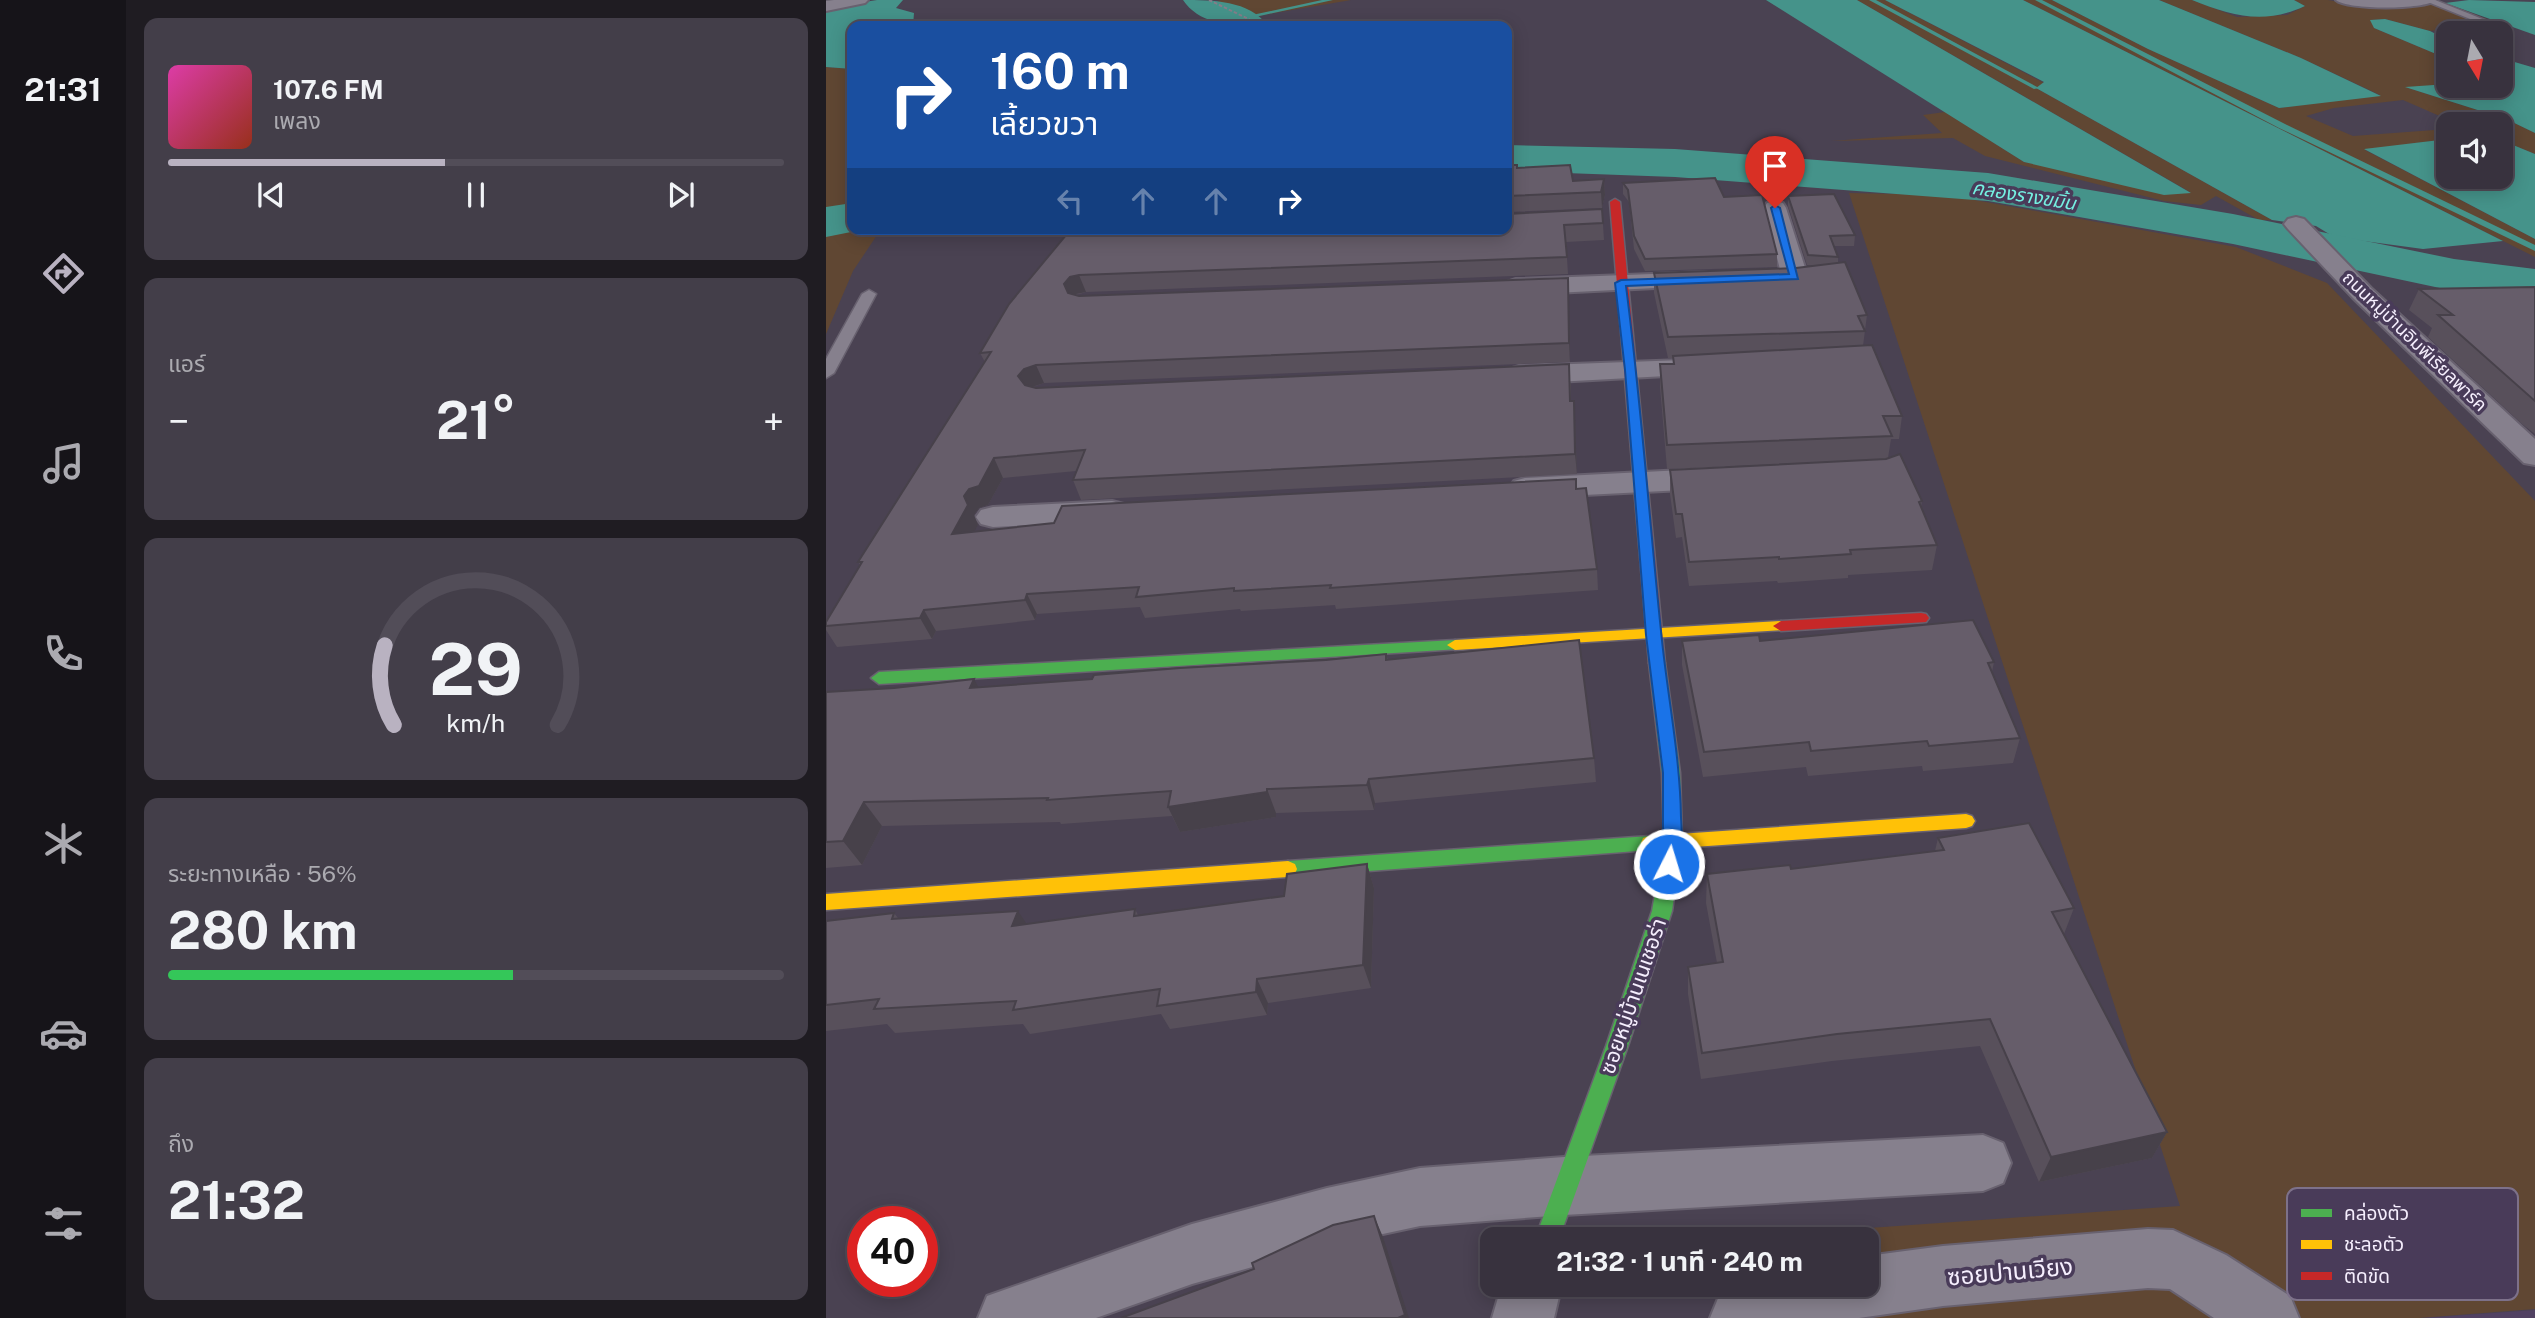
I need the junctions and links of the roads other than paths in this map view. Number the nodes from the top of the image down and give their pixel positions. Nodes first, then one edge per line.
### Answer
1 (860, 0) edge
2 (2344, 0) edge
3 (2427, 0) edge
4 (826, 6) edge
5 (2480, 21) edge
6 (1775, 208) dead end
7 (1615, 209) joint
8 (1589, 218) edge
9 (2296, 224) dead end
10 (1768, 278) edge
11 (1728, 279) edge
12 (1621, 283) junction
13 (1497, 288) edge
14 (869, 294) dead end
15 (1737, 366) edge
16 (1631, 370) junction
17 (826, 373) edge
18 (1495, 376) edge
19 (2535, 456) edge
20 (1747, 476) edge
21 (1639, 482) junction
22 (1502, 489) edge
23 (1144, 509) edge
24 (993, 517) dead end
25 (1920, 618) dead end
26 (1653, 635) junction
27 (879, 678) dead end
28 (1966, 821) dead end
29 (1673, 841) junction
30 (826, 902) edge
31 (1983, 1163) dead end
32 (1564, 1186) junction
33 (1550, 1227) edge
34 (1528, 1297) edge
35 (1009, 1318) edge
36 (1523, 1318) edge
37 (1741, 1318) edge
38 (2269, 1318) edge

1 - 4 street
2 - 3 street
3 - 5 lane
6 - 10 street
7 - 8 street
7 - 12 street, ซอยหมู่บ้านเนเชอร่า
9 - 19 street, ถนนหมู่บ้านอิมพีเรียลพาร์ค
11 - 12 street
12 - 13 street
12 - 16 street, ซอยหมู่บ้านเนเชอร่า
14 - 17 lane
15 - 16 street
16 - 18 street
16 - 21 street, ซอยหมู่บ้านเนเชอร่า
20 - 21 street
21 - 22 street
21 - 26 street, ซอยหมู่บ้านเนเชอร่า
23 - 24 street
25 - 26 street
26 - 27 street
26 - 29 street, ซอยหมู่บ้านเนเชอร่า
28 - 29 street
29 - 30 street
29 - 32 street, ซอยหมู่บ้านเนเชอร่า
31 - 32 street
32 - 33 street, ซอยหมู่บ้านเนเชอร่า
32 - 35 street
34 - 36 street
37 - 38 street, ซอยปานเวียง

